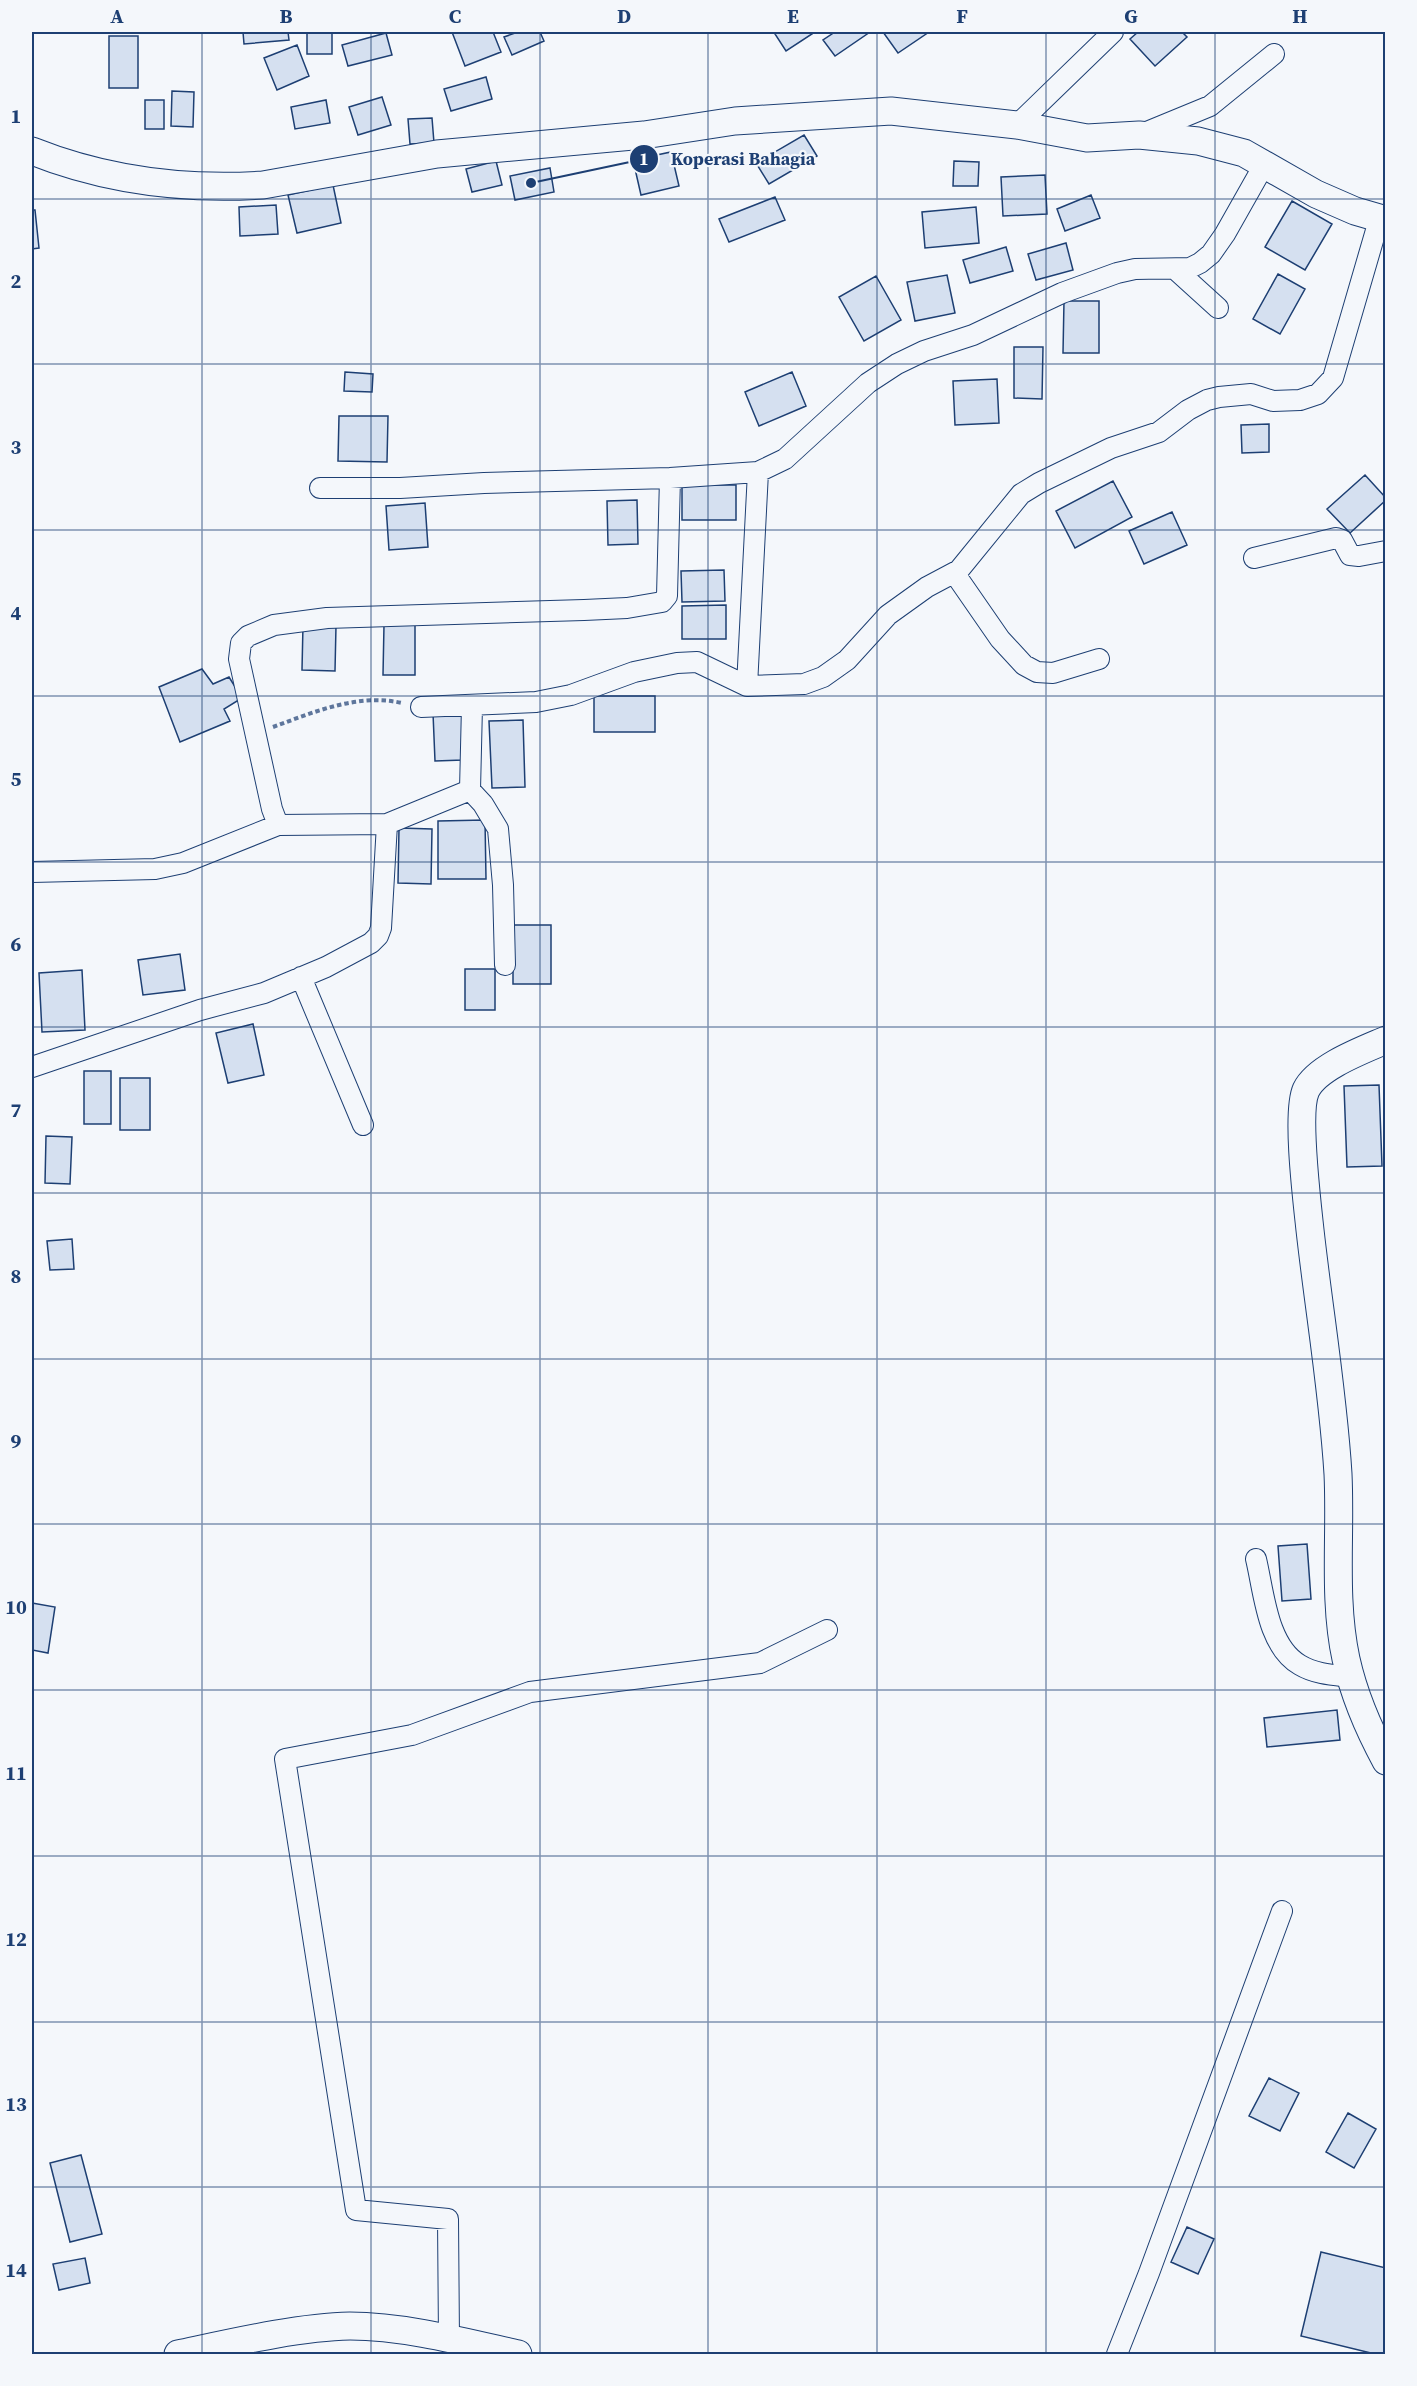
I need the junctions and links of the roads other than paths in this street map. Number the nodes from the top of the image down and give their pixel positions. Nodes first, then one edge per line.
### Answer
1 (1113, 32) edge
2 (1274, 54) dead end
3 (1017, 125) junction
4 (1139, 135) junction
5 (32, 151) edge
6 (1264, 165) junction
7 (1383, 220) edge
8 (1175, 269) junction
9 (1218, 308) dead end
10 (759, 472) junction
11 (670, 478) junction
12 (320, 488) dead end
13 (1386, 551) edge
14 (1254, 558) dead end
15 (955, 574) junction
16 (1098, 659) dead end
17 (747, 686) junction
18 (472, 706) junction
19 (421, 707) road end
20 (470, 790) junction
21 (387, 824) junction
22 (278, 825) junction
23 (32, 872) edge
24 (506, 964) dead end
25 (301, 977) junction
26 (1386, 1040) edge
27 (32, 1067) edge
28 (363, 1125) dead end
29 (1256, 1559) dead end
30 (827, 1630) dead end
31 (1350, 1677) junction
32 (1386, 1761) edge
33 (1282, 1911) dead end
34 (448, 2340) junction
35 (178, 2355) edge
36 (518, 2355) edge
37 (1117, 2355) edge

1 - 3 street
2 - 4 street
3 - 4 street
3 - 5 street
4 - 6 street
6 - 7 street
6 - 8 street
7 - 15 street
8 - 9 street
8 - 10 street
10 - 11 street
10 - 17 street
11 - 12 street
11 - 22 street
13 - 14 street
15 - 16 street
15 - 17 street
17 - 18 street
18 - 19 street
18 - 20 street
20 - 21 street
20 - 24 street
21 - 22 street
21 - 25 street
22 - 23 street
25 - 27 street
25 - 28 street
26 - 31 street
29 - 31 street
30 - 34 street
31 - 32 street
33 - 37 street
34 - 35 street
34 - 36 street

